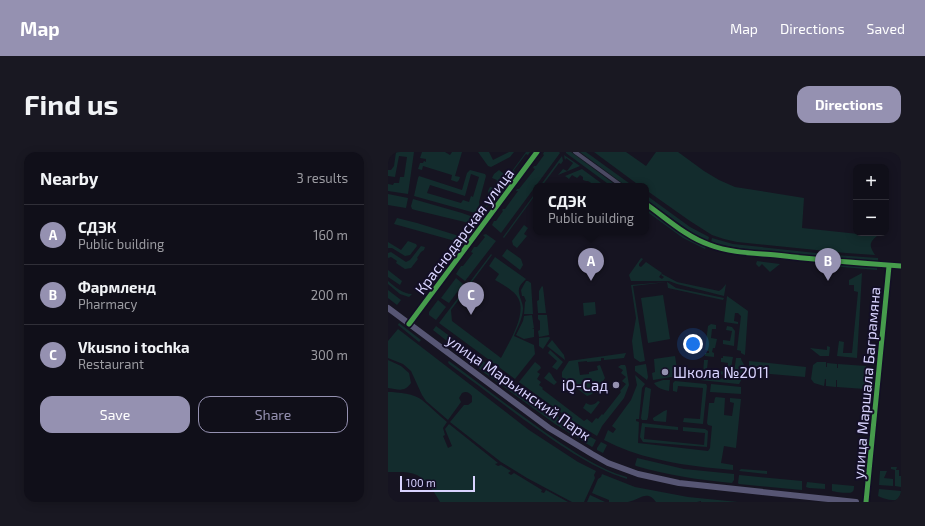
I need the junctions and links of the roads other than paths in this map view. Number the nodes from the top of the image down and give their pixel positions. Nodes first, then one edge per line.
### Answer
1 (537, 152) edge
2 (575, 152) edge
3 (618, 183) edge
4 (649, 206) edge
5 (889, 266) junction
6 (901, 266) edge
7 (388, 308) edge
8 (409, 324) junction
9 (856, 502) edge
10 (866, 502) edge

1 - 8 main road, Краснодарская улица
2 - 3 street
4 - 5 street
5 - 6 street
5 - 10 street, улица Маршала Баграмяна
7 - 8 main road, улица Марьинский Парк
8 - 9 main road, улица Марьинский Парк

